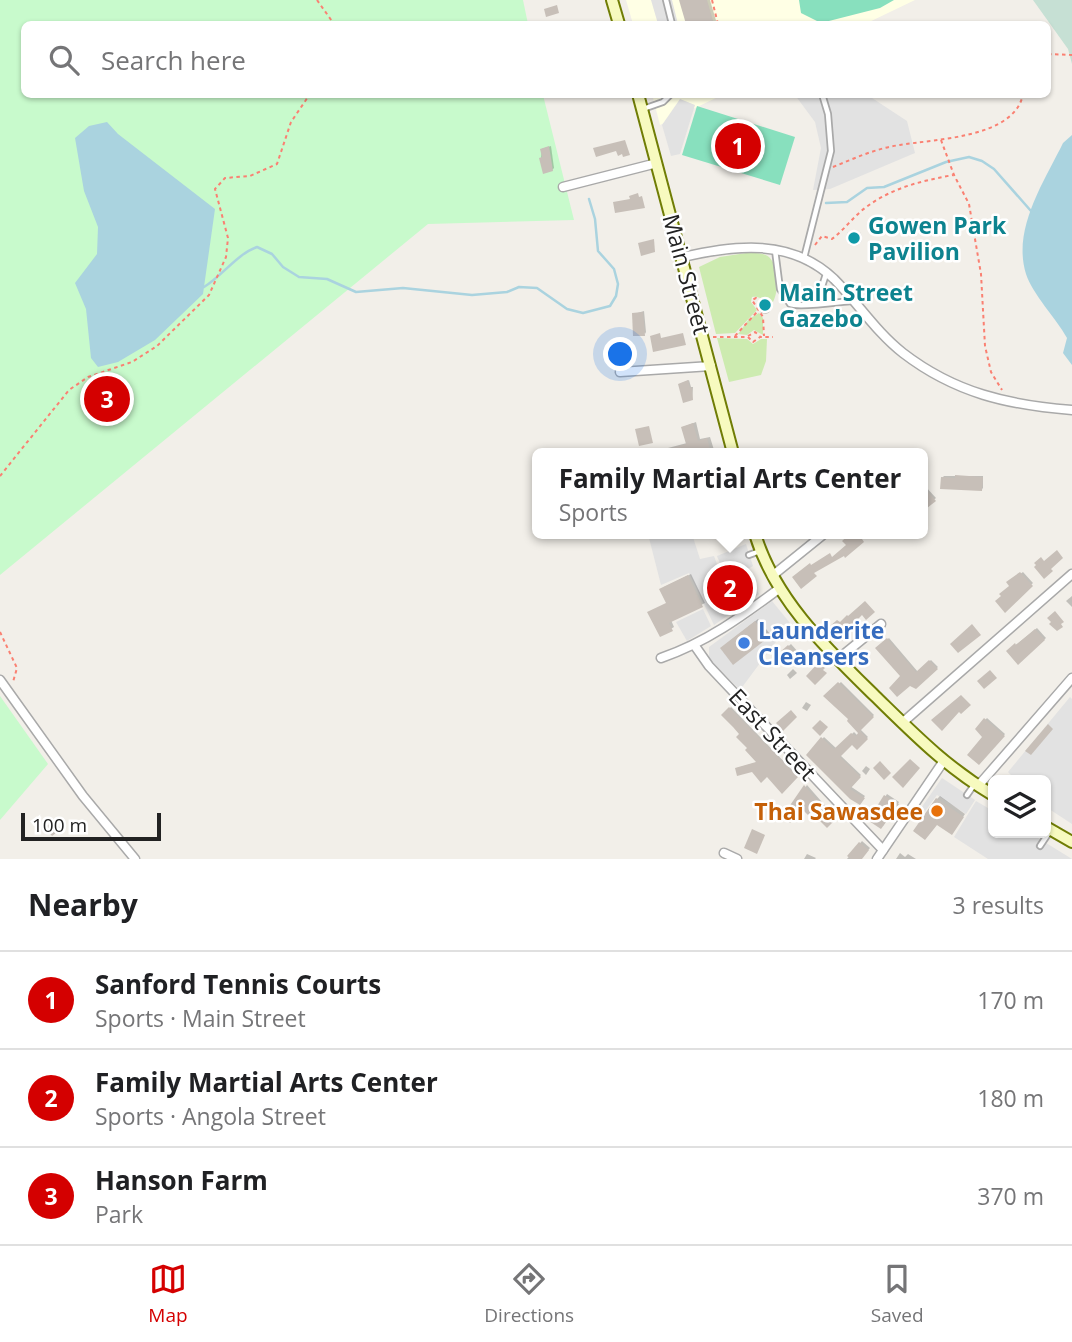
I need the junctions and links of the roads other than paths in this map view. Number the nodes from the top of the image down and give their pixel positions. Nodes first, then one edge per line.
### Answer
1 (612, 0) edge
2 (666, 0) edge
3 (618, 21) edge
4 (672, 21) edge
5 (639, 98) edge
6 (667, 98) edge
7 (823, 98) edge
8 (643, 109) junction
9 (657, 163) junction
10 (564, 187) dead end
11 (775, 249) junction
12 (682, 257) junction
13 (804, 258) junction
14 (827, 273) junction
15 (852, 301) junction
16 (816, 303) junction
17 (711, 366) junction
18 (620, 372) dead end
19 (1072, 410) edge
20 (732, 448) edge
21 (757, 539) edge
22 (818, 539) edge
23 (761, 551) junction
24 (749, 555) dead end
25 (1072, 574) edge
26 (772, 576) junction
27 (780, 588) junction
28 (881, 624) dead end
29 (695, 646) junction
30 (661, 658) dead end
31 (838, 659) junction
32 (0, 680) edge
33 (1070, 684) edge
34 (902, 723) junction
35 (943, 762) junction
36 (977, 785) junction
37 (988, 792) edge
38 (967, 795) dead end
39 (1051, 830) edge
40 (1044, 838) edge
41 (1072, 842) edge
42 (1040, 846) dead end
43 (883, 849) junction
44 (724, 853) dead end
45 (135, 859) edge
46 (737, 859) edge
47 (877, 859) edge

1 - 3 main road
2 - 4 lane
5 - 8 main road, Main Street
6 - 8 lane
7 - 13 lane
8 - 9 main road, Main Street
9 - 10 street
9 - 12 main road, Main Street
11 - 12 street
11 - 13 street
11 - 16 lane
12 - 17 main road, Main Street
13 - 14 street
14 - 15 street
14 - 16 lane
15 - 16 lane
15 - 19 street
17 - 18 street
17 - 20 main road, Main Street
21 - 23 main road
22 - 26 street
23 - 24 lane
23 - 26 main road
25 - 34 street
26 - 27 main road
27 - 29 street
27 - 31 main road
28 - 31 street
29 - 30 street
29 - 43 street, East Street
31 - 34 main road
32 - 45 street
33 - 36 street
34 - 35 main road
35 - 36 main road
35 - 43 street
36 - 37 main road
36 - 38 lane
39 - 41 main road
40 - 42 lane
43 - 47 street
44 - 46 street

